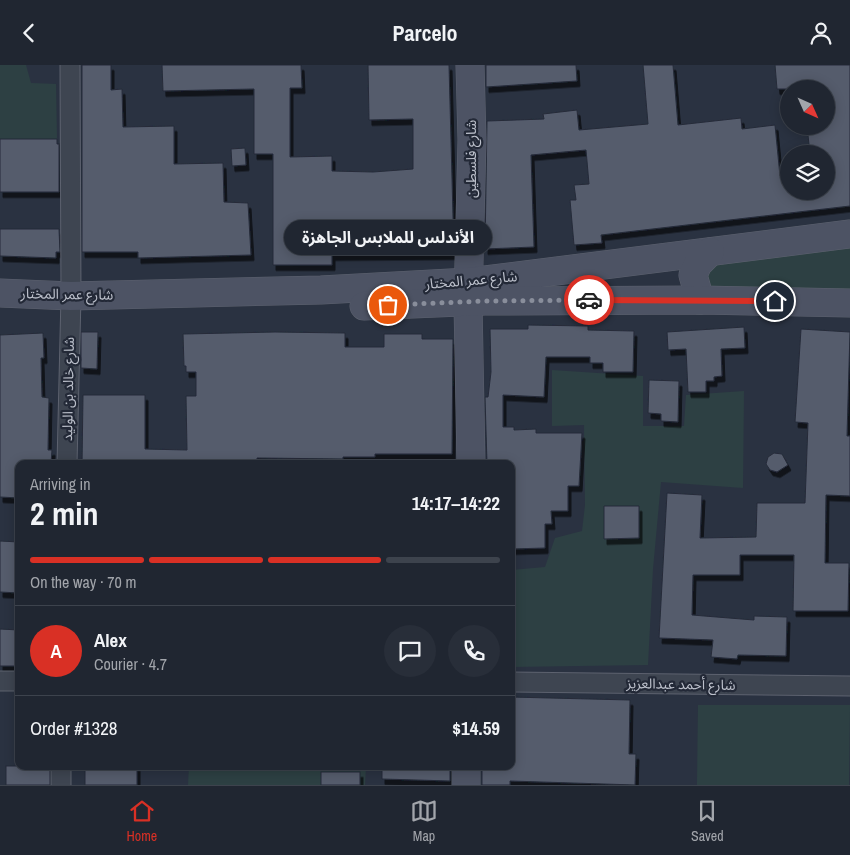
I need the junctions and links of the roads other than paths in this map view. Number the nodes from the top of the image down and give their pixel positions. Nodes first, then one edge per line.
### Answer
1 (70, 65) edge
2 (470, 65) edge
3 (850, 234) edge
4 (710, 252) junction
5 (0, 293) edge
6 (469, 293) junction
7 (700, 299) junction
8 (850, 303) edge
9 (70, 305) junction
10 (0, 312) edge
11 (66, 460) edge
12 (471, 460) edge
13 (0, 681) edge
14 (15, 681) edge
15 (515, 682) edge
16 (850, 686) edge
17 (61, 770) edge
18 (466, 770) edge
19 (61, 785) edge
20 (466, 785) edge

1 - 9 street, شارع خالد بن الوليد
2 - 6 main road, شارع فلسطين
3 - 4 main road, شارع عمر المختار
4 - 6 main road, شارع عمر المختار
4 - 7 main road
5 - 9 main road, شارع عمر المختار
6 - 7 main road, شارع عمر المختار
6 - 9 main road, شارع عمر المختار
6 - 12 main road, شارع فلسطين
7 - 8 main road, شارع عمر المختار
9 - 10 main road, شارع عمر المختار
9 - 11 street, شارع خالد بن الوليد
13 - 14 street
15 - 16 street, شارع أحمد عبدالعزيز
17 - 19 street
18 - 20 main road

